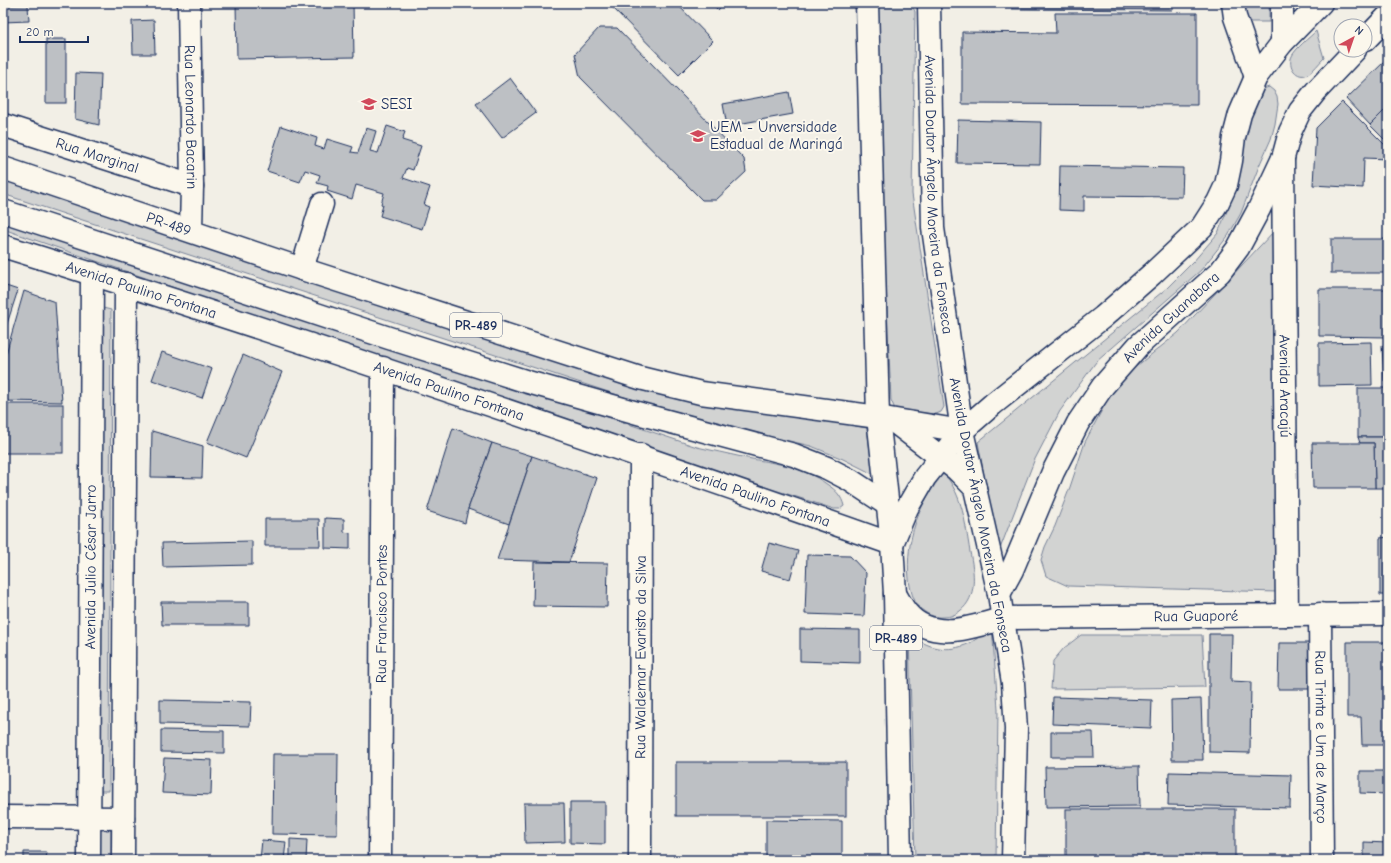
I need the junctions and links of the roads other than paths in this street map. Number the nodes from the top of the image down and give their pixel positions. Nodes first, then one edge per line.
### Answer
1 (189, 3) edge
2 (867, 3) edge
3 (929, 3) edge
4 (1233, 3) edge
5 (1282, 3) edge
6 (1321, 3) edge
7 (1388, 16) edge
8 (1373, 32) edge
9 (1282, 43) junction
10 (1347, 58) edge
11 (1256, 77) junction
12 (3, 125) edge
13 (1283, 158) junction
14 (3, 168) edge
15 (192, 186) junction
16 (322, 204) dead end
17 (3, 211) edge
18 (191, 230) junction
19 (3, 246) edge
20 (302, 268) junction
21 (92, 273) junction
22 (126, 284) junction
23 (383, 368) junction
24 (884, 418) junction
25 (962, 430) junction
26 (640, 455) junction
27 (941, 457) junction
28 (975, 488) junction
29 (888, 505) junction
30 (892, 544) junction
31 (895, 594) junction
32 (999, 594) junction
33 (1320, 614) junction
34 (1388, 614) edge
35 (1287, 615) junction
36 (1004, 618) junction
37 (3, 817) edge
38 (89, 818) junction
39 (123, 818) junction
40 (89, 860) edge
41 (123, 860) edge
42 (380, 860) edge
43 (640, 860) edge
44 (900, 860) edge
45 (1013, 860) edge
46 (1322, 860) edge

1 - 15 street, Rua Leonardo Bacarin
2 - 24 street
3 - 25 street, Avenida Doutor Ângelo Moreira da Fonseca
4 - 11 street
5 - 9 street
6 - 9 street
7 - 8 street
9 - 11 street
10 - 13 street, Avenida Guanabara
11 - 25 street
12 - 15 street, Rua Marginal
13 - 32 street, Avenida Guanabara
13 - 35 street, Avenida Aracajú
14 - 18 street, PR-489 / PR-489
15 - 18 street, Rua Leonardo Bacarin
16 - 20 street
17 - 29 street, PR-489 / PR-489
18 - 20 street, PR-489 / PR-489
19 - 21 street, Avenida Paulino Fontana
20 - 24 street, PR-489 / PR-489
21 - 22 street, Avenida Paulino Fontana
21 - 38 street, Avenida Julio César Jarro
22 - 23 street, Avenida Paulino Fontana
22 - 39 street
23 - 26 street, Avenida Paulino Fontana
23 - 42 street, Rua Francisco Pontes
24 - 25 street, PR-489 / PR-489
24 - 27 street
24 - 29 street, PR-489
25 - 27 street
25 - 28 street, Avenida Doutor Ângelo Moreira da Fonseca
26 - 30 street, Avenida Paulino Fontana
26 - 43 street, Rua Waldemar Evaristo da Silva
27 - 28 street
27 - 30 street
28 - 32 street, Avenida Doutor Ângelo Moreira da Fonseca
29 - 30 street, PR-489
30 - 31 street, PR-489
31 - 36 street, Rua Guaporé
31 - 44 street, PR-489
32 - 36 street, Avenida Doutor Ângelo Moreira da Fonseca
33 - 34 street, Rua Guaporé
33 - 35 street, Rua Guaporé
33 - 46 street, Rua Trinta e Um de Março
35 - 36 street, Rua Guaporé
36 - 45 street, Avenida Doutor Ângelo Moreira da Fonseca
37 - 38 street
38 - 39 street
38 - 40 street, Avenida Julio César Jarro
39 - 41 street

